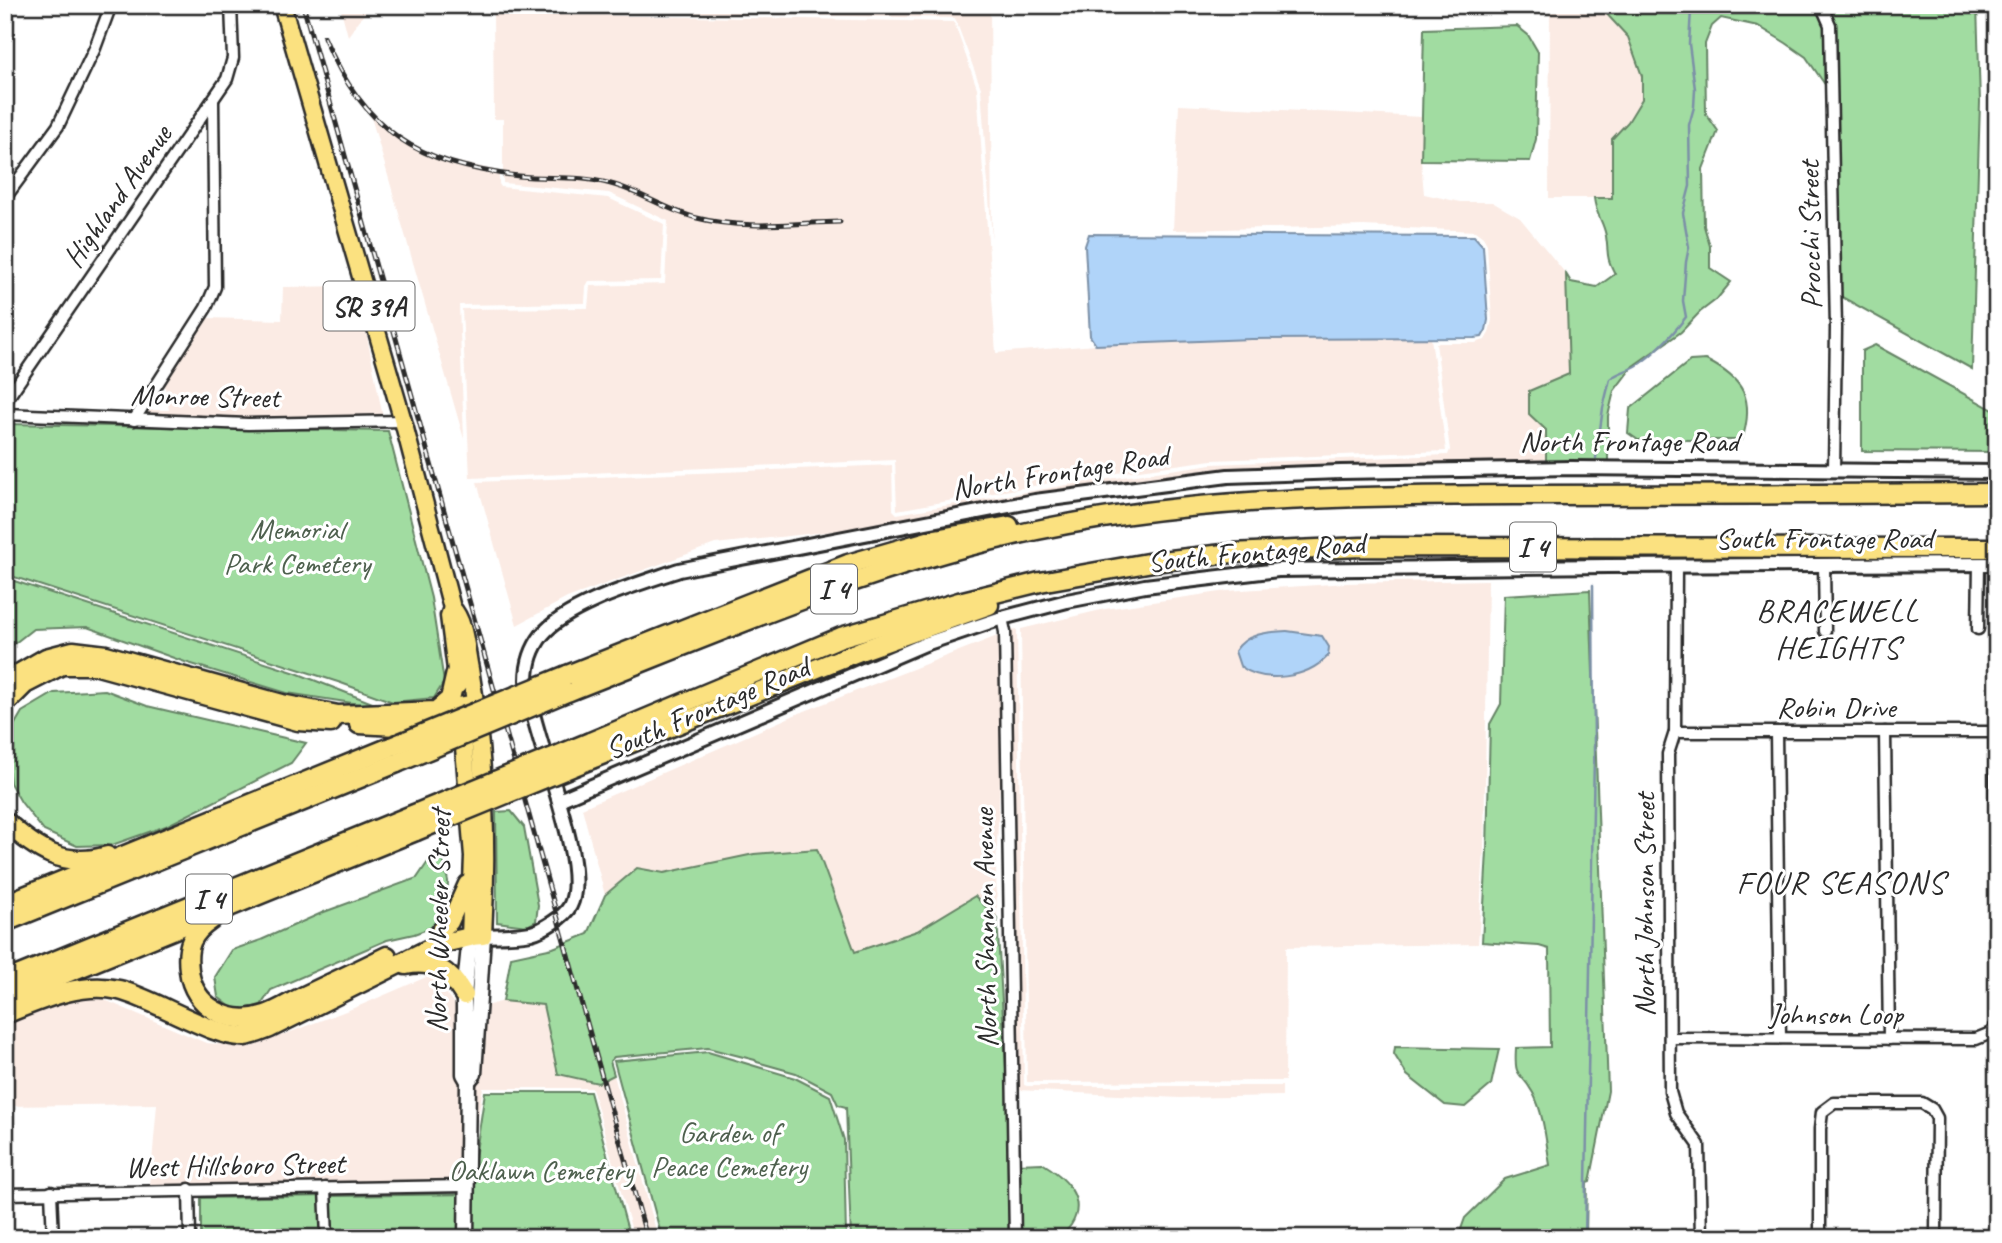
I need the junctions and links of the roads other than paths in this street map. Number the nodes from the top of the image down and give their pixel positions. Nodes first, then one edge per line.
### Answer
1 (111, 5) edge
2 (231, 5) edge
3 (282, 5) edge
4 (1821, 7) edge
5 (213, 100) junction
6 (5, 198) edge
7 (5, 402) edge
8 (5, 414) edge
9 (134, 420) junction
10 (403, 421) junction
11 (1834, 470) junction
12 (1997, 472) edge
13 (1997, 493) edge
14 (1997, 548) edge
15 (1979, 564) junction
16 (1997, 564) edge
17 (1825, 565) junction
18 (1676, 566) junction
19 (452, 608) junction
20 (1002, 618) junction
21 (1978, 629) dead end
22 (1825, 631) dead end
23 (456, 673) junction
24 (5, 685) edge
25 (5, 704) edge
26 (468, 710) junction
27 (436, 711) junction
28 (1675, 732) junction
29 (1776, 732) junction
30 (1885, 732) junction
31 (1996, 732) edge
32 (395, 755) junction
33 (559, 800) junction
34 (5, 821) edge
35 (414, 823) junction
36 (171, 837) junction
37 (473, 865) junction
38 (5, 904) edge
39 (226, 909) junction
40 (5, 922) edge
41 (1997, 927) edge
42 (440, 931) junction
43 (476, 936) junction
44 (389, 969) junction
45 (5, 981) edge
46 (464, 995) junction
47 (5, 998) edge
48 (5, 1014) edge
49 (1997, 1024) edge
50 (1670, 1038) junction
51 (1780, 1038) junction
52 (1889, 1039) junction
53 (467, 1088) junction
54 (465, 1186) junction
55 (325, 1188) junction
56 (188, 1189) junction
57 (51, 1192) junction
58 (5, 1194) edge
59 (52, 1238) edge
60 (190, 1238) edge
61 (327, 1238) edge
62 (466, 1238) edge
63 (1015, 1238) edge
64 (1701, 1238) edge
65 (1820, 1238) edge
66 (1931, 1238) edge

1 - 6 street
2 - 5 street, Highland Avenue
3 - 10 main road, SR 39A
4 - 11 street, Procchi Street
5 - 7 street, Highland Avenue
5 - 9 street
8 - 9 street, Monroe Street
9 - 10 street, Monroe Street
10 - 19 main road, SR 39A
11 - 12 street, North Frontage Road
11 - 33 street, North Frontage Road
13 - 32 highway, I 4, bridge
14 - 35 highway, I 4, bridge
15 - 16 street, South Frontage Road
15 - 17 street, South Frontage Road
15 - 21 street
17 - 18 street, South Frontage Road
17 - 22 street
18 - 20 street, South Frontage Road
18 - 28 street, North Johnson Street
19 - 23 main road, SR 39A
19 - 26 main road, SR 39A
20 - 33 street, South Frontage Road
20 - 63 street, North Shannon Avenue
23 - 26 main road, SR 39A
23 - 27 highway
24 - 27 highway
25 - 26 highway
26 - 27 highway
26 - 37 main road, North Wheeler Street / SR 39A
26 - 43 main road, North Wheeler Street / SR 39A
28 - 29 street, Robin Drive
28 - 50 street, North Johnson Street
29 - 30 street, Robin Drive
29 - 51 street
30 - 31 street, Robin Drive
30 - 52 street
31 - 41 street
32 - 36 highway
32 - 40 highway, I 4
33 - 43 street, North Frontage Road
34 - 36 highway
35 - 39 highway
35 - 45 highway, I 4
36 - 38 highway
37 - 42 main road
37 - 43 main road, North Wheeler Street / SR 39A
39 - 42 highway
39 - 47 highway
42 - 43 highway
43 - 44 highway
43 - 46 main road, North Wheeler Street / SR 39A
43 - 53 main road, North Wheeler Street / SR 39A
44 - 46 highway
44 - 48 highway
46 - 53 main road, North Wheeler Street / SR 39A
49 - 52 street, Johnson Loop
50 - 51 street, Johnson Loop
50 - 64 street, North Johnson Street
51 - 52 street, Johnson Loop
53 - 54 main road, North Wheeler Street
54 - 55 street, West Hillsboro Street
54 - 62 main road, North Wheeler Street
55 - 56 street, West Hillsboro Street
55 - 61 street
56 - 57 street, West Hillsboro Street
56 - 60 street
57 - 58 street, West Hillsboro Street
57 - 59 street
65 - 66 street

